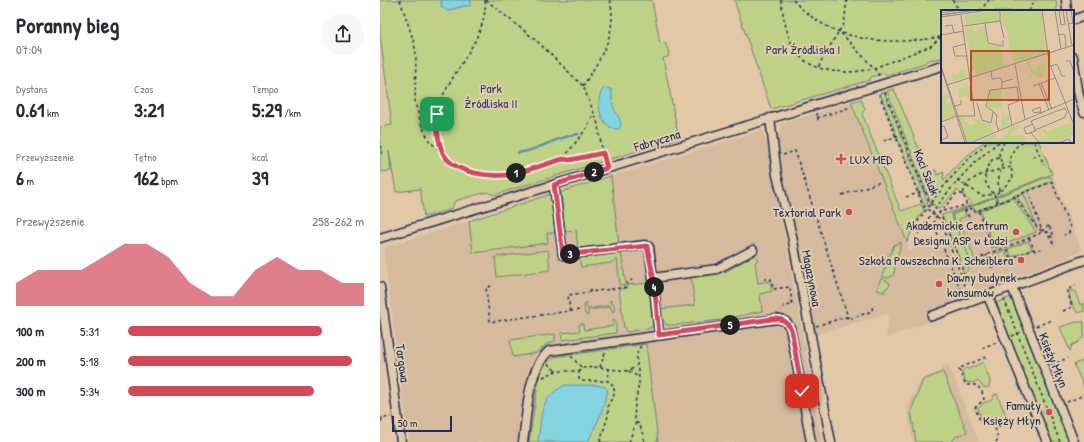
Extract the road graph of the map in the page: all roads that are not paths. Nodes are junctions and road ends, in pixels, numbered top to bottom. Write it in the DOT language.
graph roads {
  1 [pos="1066,0"];
  2 [pos="1068,10"];
  3 [pos="1084,16"];
  4 [pos="1074,20"];
  5 [pos="1074,63"];
  6 [pos="941,66"];
  7 [pos="1084,112"];
  8 [pos="770,118"];
  9 [pos="554,185"];
  10 [pos="380,238"];
  11 [pos="753,250"];
  12 [pos="1084,260"];
  13 [pos="653,278"];
  14 [pos="380,287"];
  15 [pos="1012,287"];
  16 [pos="988,296"];
  17 [pos="932,316"];
  18 [pos="659,335"];
  19 [pos="401,442"];
  20 [pos="523,442"];
  21 [pos="812,442"];
  22 [pos="831,442"];
  23 [pos="1047,442"];
  24 [pos="1074,442"];
  1 -- 2 [label="street"];
  3 -- 4 [label="street"];
  5 -- 7 [label="street"];
  6 -- 8 [label="street, Fabryczna"];
  8 -- 9 [label="street, Fabryczna"];
  8 -- 22 [label="street, Magazynowa"];
  9 -- 10 [label="street, Fabryczna"];
  9 -- 13 [label="street"];
  11 -- 13 [label="street"];
  12 -- 15 [label="street"];
  13 -- 18 [label="street"];
  14 -- 19 [label="street, Targowa"];
  15 -- 16 [label="street"];
  15 -- 24 [label="street, Księży Młyn"];
  16 -- 17 [label="street"];
  16 -- 23 [label="street"];
  18 -- 20 [label="street"];
  18 -- 21 [label="street"];
}
